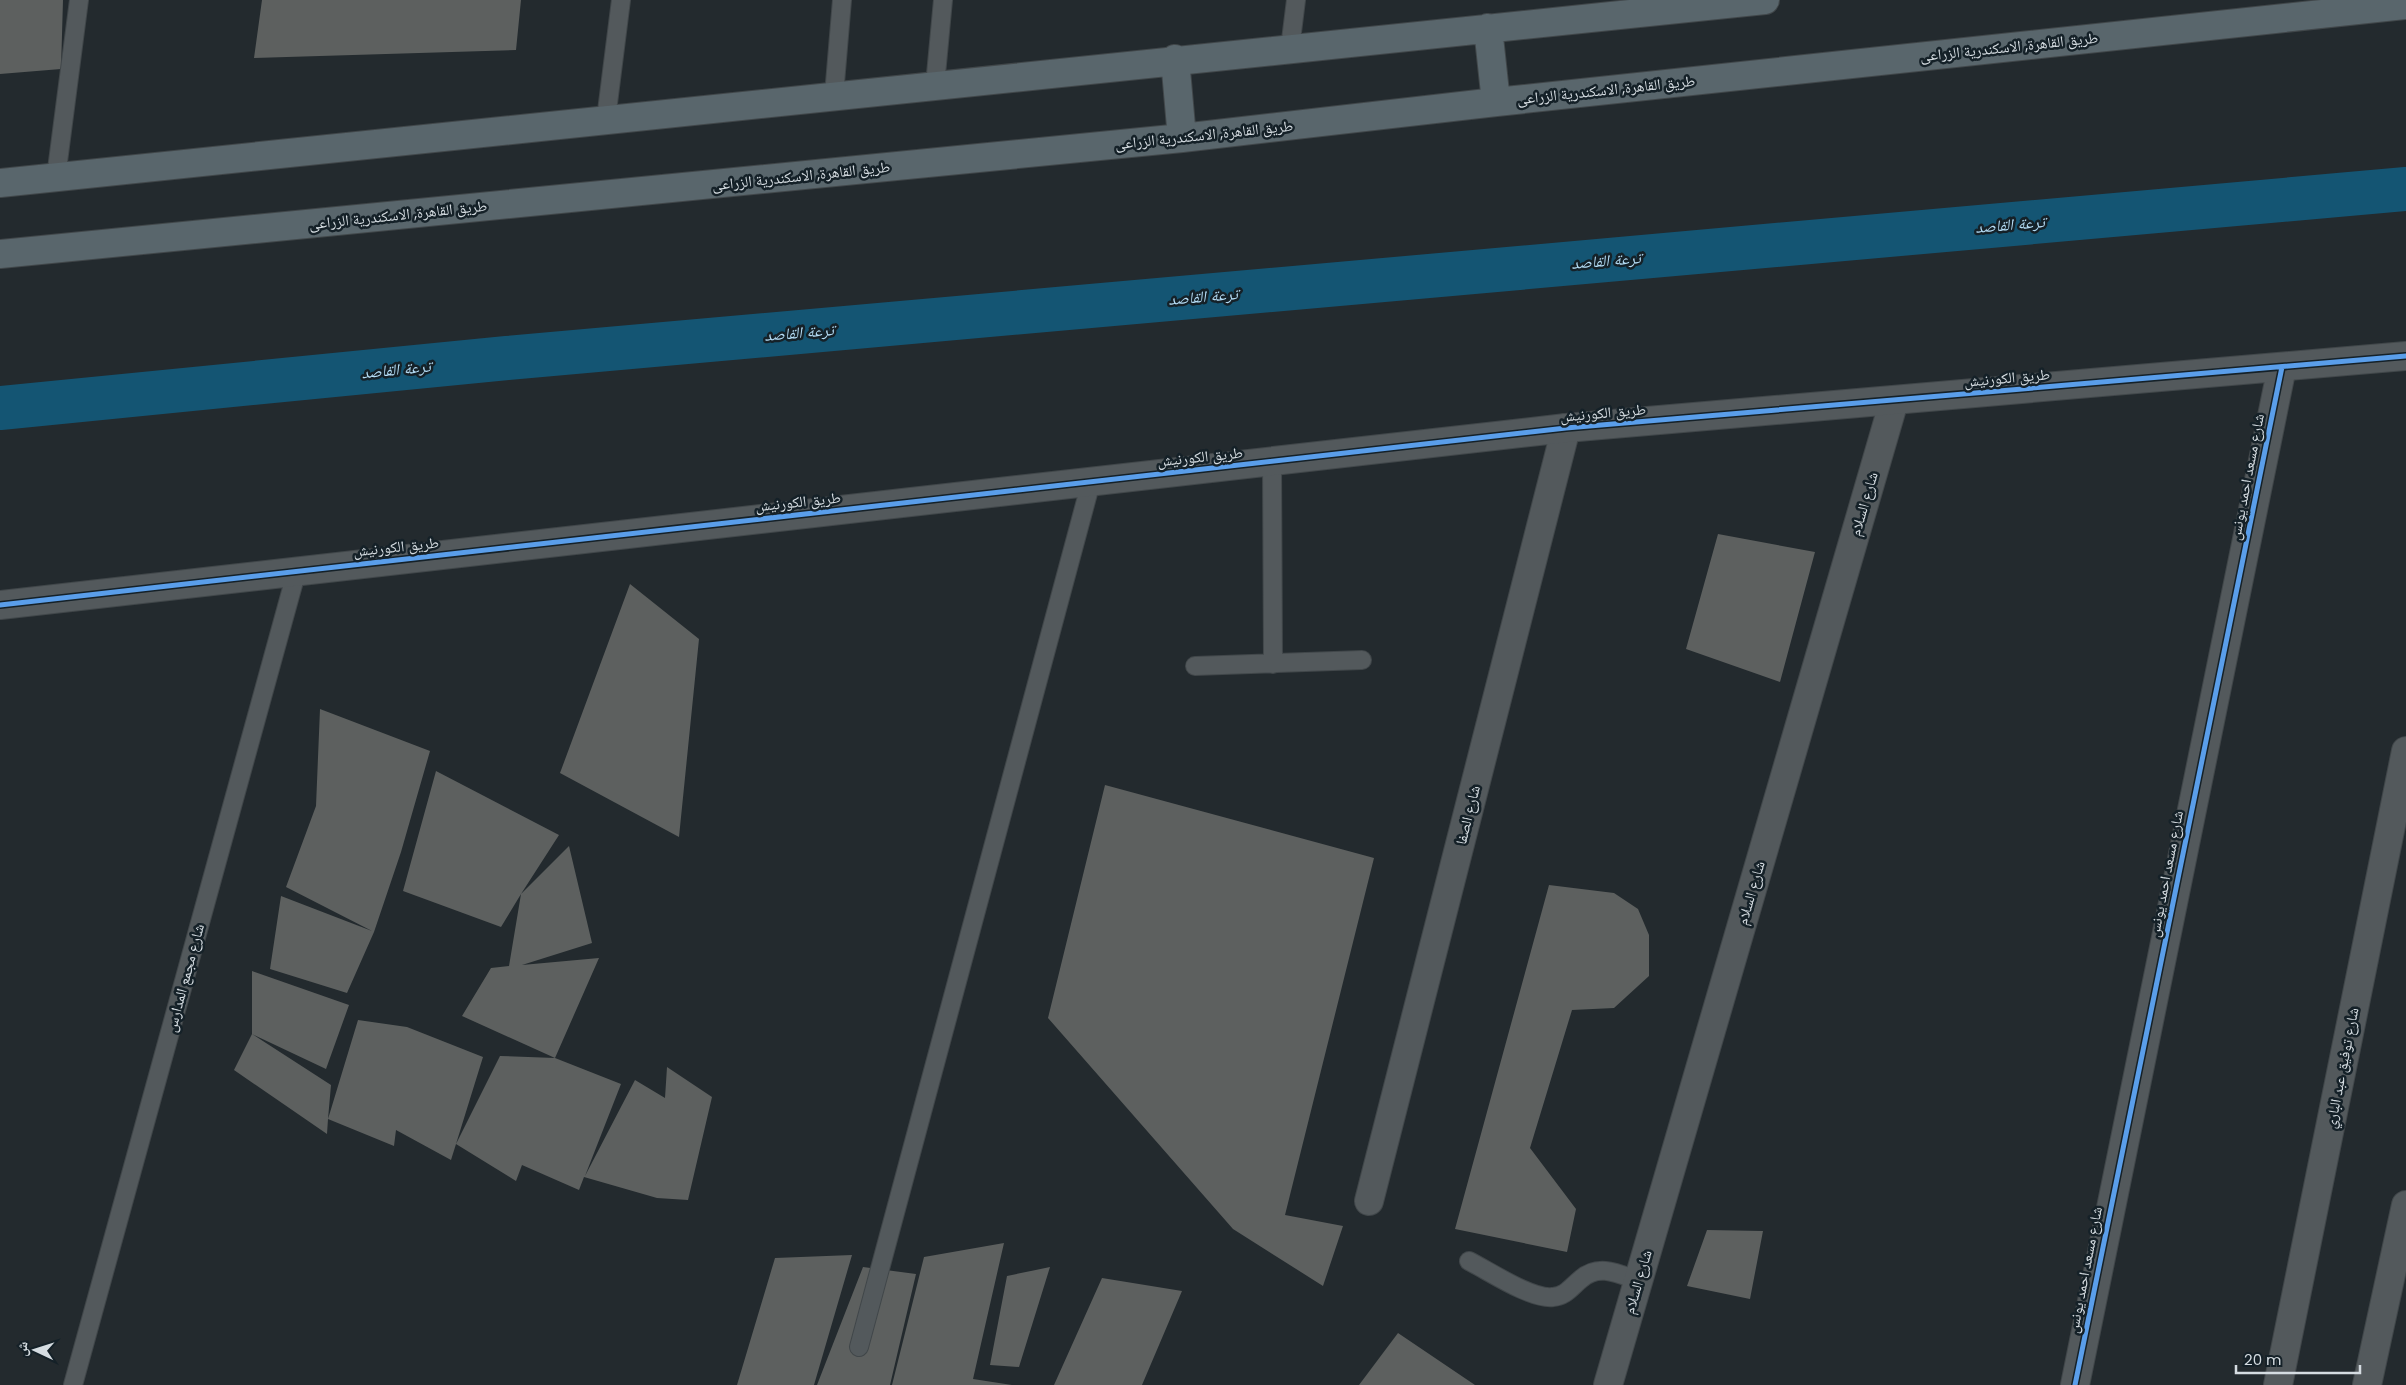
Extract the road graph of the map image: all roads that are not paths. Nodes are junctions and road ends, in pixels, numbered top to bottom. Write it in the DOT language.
graph roads {
  1 [pos="79,0"];
  2 [pos="620,0"];
  3 [pos="842,0"];
  4 [pos="943,0"];
  5 [pos="1296,0"];
  6 [pos="1765,0"];
  7 [pos="2406,5"];
  8 [pos="1617,8"];
  9 [pos="1488,28"];
  10 [pos="1290,48"];
  11 [pos="1175,59"];
  12 [pos="935,85"];
  13 [pos="834,95"];
  14 [pos="1496,102"];
  15 [pos="606,119"];
  16 [pos="1182,138"];
  17 [pos="56,177"];
  18 [pos="0,183"];
  19 [pos="0,254"];
  20 [pos="2406,356"];
  21 [pos="2282,367"];
  22 [pos="1894,401"];
  23 [pos="1566,428"];
  24 [pos="1272,461"];
  25 [pos="1092,482"];
  26 [pos="297,570"];
  27 [pos="0,605"];
  28 [pos="1362,660"];
  29 [pos="1273,664"];
  30 [pos="1196,666"];
  31 [pos="2406,751"];
  32 [pos="1369,1201"];
  33 [pos="2406,1205"];
  34 [pos="1469,1261"];
  35 [pos="1639,1281"];
  36 [pos="859,1347"];
  37 [pos="73,1385"];
  38 [pos="1608,1385"];
  39 [pos="2075,1385"];
  40 [pos="2278,1385"];
  41 [pos="2367,1385"];
  1 -- 17 [label="lane"];
  2 -- 15 [label="lane"];
  3 -- 13 [label="lane"];
  4 -- 12 [label="lane"];
  5 -- 10 [label="lane"];
  6 -- 8 [label="highway"];
  7 -- 14 [label="highway, طريق القاهرة, الاسكندرية الزراعى"];
  8 -- 9 [label="highway"];
  9 -- 10 [label="highway"];
  9 -- 14 [label="highway"];
  10 -- 11 [label="highway"];
  11 -- 12 [label="highway"];
  11 -- 16 [label="highway"];
  12 -- 13 [label="highway"];
  13 -- 15 [label="highway"];
  14 -- 16 [label="highway, طريق القاهرة, الاسكندرية الزراعى"];
  15 -- 17 [label="highway"];
  16 -- 19 [label="highway, طريق القاهرة, الاسكندرية الزراعى"];
  17 -- 18 [label="highway"];
  20 -- 21 [label="street, طريق الكورنيش"];
  21 -- 22 [label="street, طريق الكورنيش"];
  21 -- 39 [label="street, شارع مسعد احمد يونس"];
  22 -- 23 [label="street, طريق الكورنيش"];
  22 -- 35 [label="street, شارع السلام"];
  23 -- 24 [label="street, طريق الكورنيش"];
  23 -- 32 [label="street, شارع الصفا"];
  24 -- 25 [label="street, طريق الكورنيش"];
  24 -- 29 [label="lane"];
  25 -- 26 [label="street, طريق الكورنيش"];
  25 -- 36 [label="lane"];
  26 -- 27 [label="street, طريق الكورنيش"];
  26 -- 37 [label="lane, شارع مجمع المدارس"];
  28 -- 29 [label="lane"];
  29 -- 30 [label="lane"];
  31 -- 40 [label="street, شارع توفيق عبد الباري"];
  33 -- 41 [label="street"];
  34 -- 35 [label="lane"];
  35 -- 38 [label="street, شارع السلام"];
}
